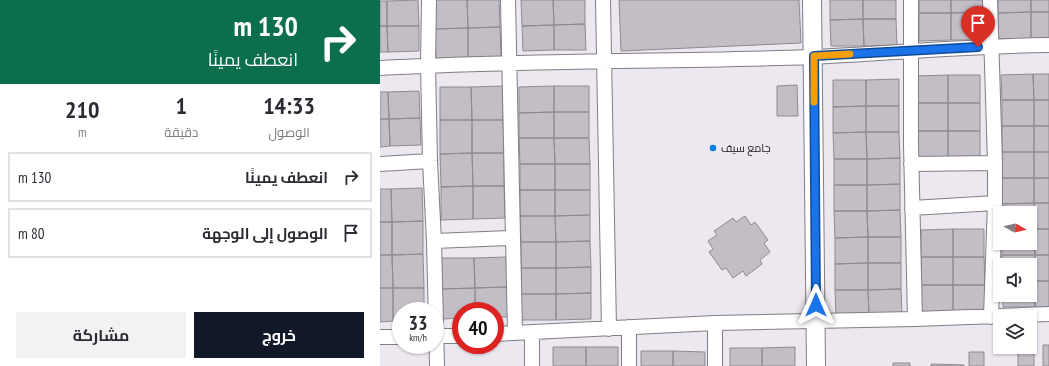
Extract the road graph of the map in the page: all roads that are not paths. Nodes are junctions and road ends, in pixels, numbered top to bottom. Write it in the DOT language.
graph roads {
  1 [pos="429,0"];
  2 [pos="508,0"];
  3 [pos="603,0"];
  4 [pos="812,0"];
  5 [pos="911,0"];
  6 [pos="990,0"];
  7 [pos="1049,45"];
  8 [pos="992,46"];
  9 [pos="911,50"];
  10 [pos="814,56"];
  11 [pos="604,61"];
  12 [pos="510,63"];
  13 [pos="428,65"];
  14 [pos="380,68"];
  15 [pos="430,161"];
  16 [pos="995,163"];
  17 [pos="380,164"];
  18 [pos="912,164"];
  19 [pos="995,203"];
  20 [pos="912,208"];
  21 [pos="513,238"];
  22 [pos="434,241"];
  23 [pos="435,302"];
  24 [pos="1049,314"];
  25 [pos="991,317"];
  26 [pos="915,319"];
  27 [pos="816,321"];
  28 [pos="715,323"];
  29 [pos="629,327"];
  30 [pos="609,329"];
  31 [pos="532,332"];
  32 [pos="515,333"];
  33 [pos="504,334"];
  34 [pos="392,337"];
  35 [pos="380,338"];
  36 [pos="437,354"];
  37 [pos="437,366"];
  38 [pos="532,366"];
  39 [pos="629,366"];
  40 [pos="715,366"];
  41 [pos="816,366"];
  1 -- 13 [label="street"];
  2 -- 12 [label="street"];
  3 -- 11 [label="street"];
  4 -- 10 [label="street"];
  5 -- 9 [label="street"];
  6 -- 8 [label="street"];
  7 -- 8 [label="street"];
  8 -- 9 [label="street"];
  8 -- 16 [label="street"];
  9 -- 10 [label="street"];
  9 -- 18 [label="street"];
  10 -- 11 [label="street"];
  10 -- 27 [label="street"];
  11 -- 12 [label="street"];
  11 -- 30 [label="street"];
  12 -- 13 [label="street"];
  12 -- 21 [label="street"];
  13 -- 14 [label="street"];
  13 -- 15 [label="street"];
  15 -- 17 [label="street"];
  15 -- 22 [label="street"];
  16 -- 18 [label="street"];
  16 -- 19 [label="street"];
  18 -- 20 [label="street"];
  19 -- 20 [label="street"];
  19 -- 25 [label="street"];
  20 -- 26 [label="street"];
  21 -- 22 [label="street"];
  21 -- 32 [label="street"];
  22 -- 23 [label="street"];
  24 -- 25 [label="street"];
  25 -- 26 [label="street"];
  26 -- 27 [label="street"];
  27 -- 28 [label="street"];
  27 -- 41 [label="street"];
  28 -- 29 [label="street"];
  28 -- 40 [label="street"];
  29 -- 30 [label="street"];
  29 -- 39 [label="street"];
  30 -- 31 [label="street"];
  31 -- 32 [label="street"];
  31 -- 38 [label="street"];
  32 -- 33 [label="street"];
  34 -- 35 [label="street"];
  36 -- 37 [label="street"];
}
